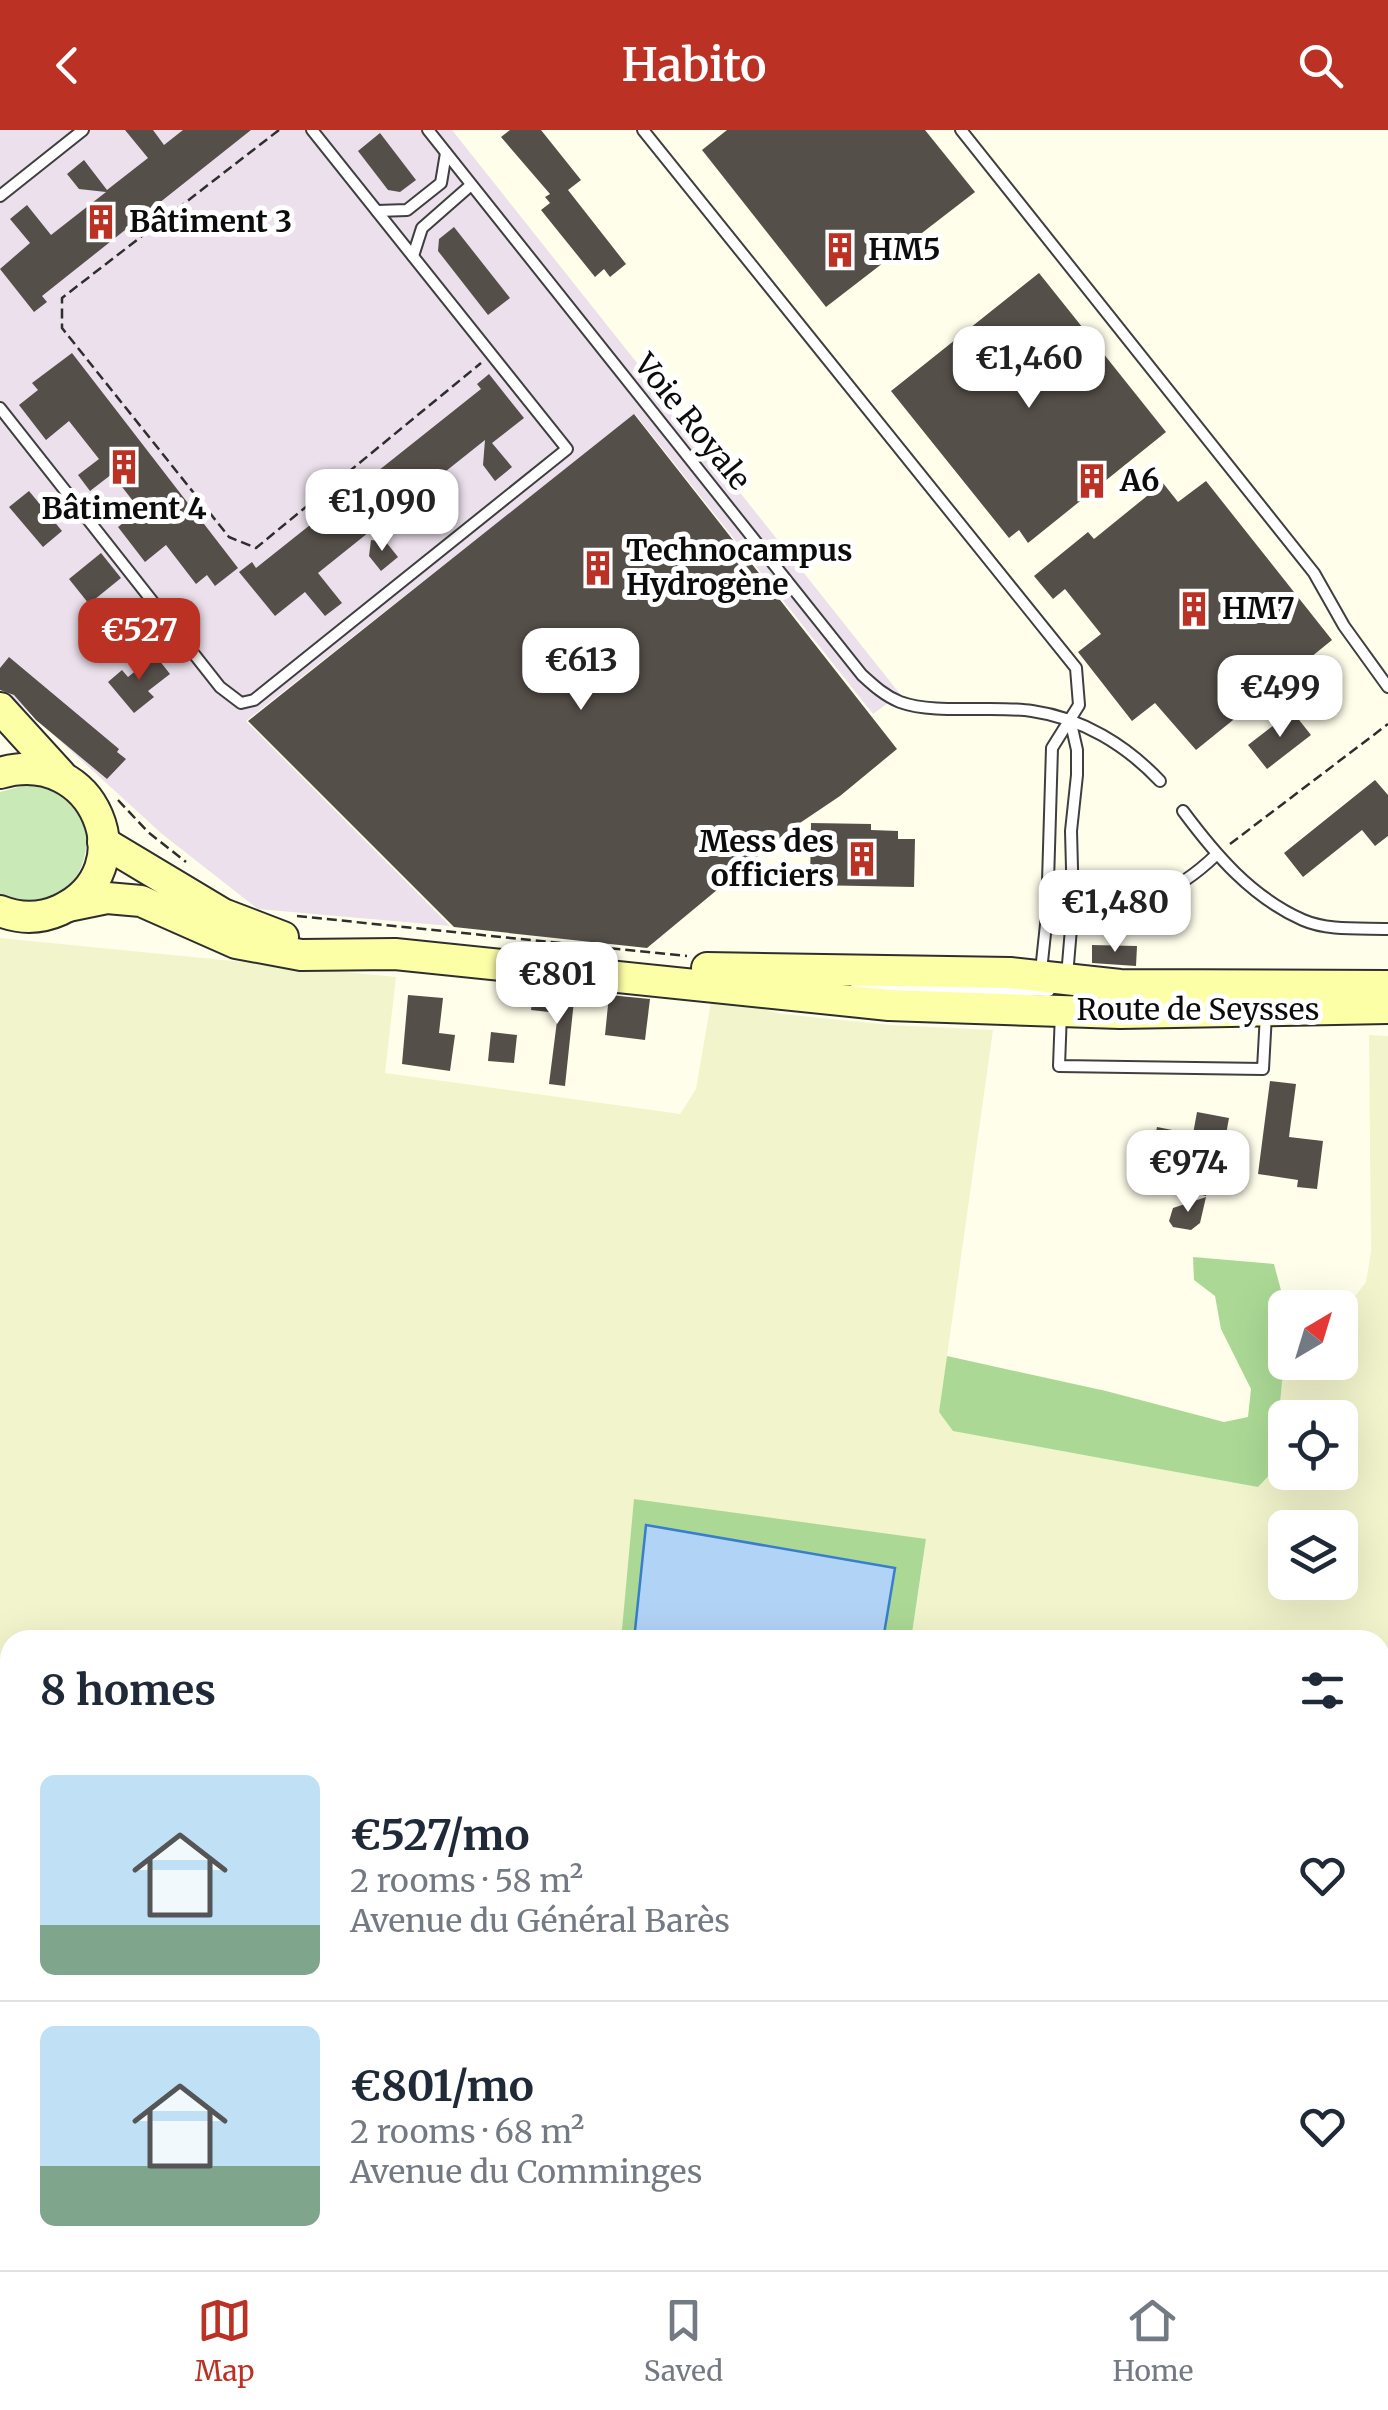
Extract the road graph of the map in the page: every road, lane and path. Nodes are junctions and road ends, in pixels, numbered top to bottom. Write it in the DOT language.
graph roads {
  1 [pos="82,130"];
  2 [pos="279,130"];
  3 [pos="312,130"];
  4 [pos="428,130"];
  5 [pos="643,130"];
  6 [pos="961,130"];
  7 [pos="446,154"];
  8 [pos="471,185"];
  9 [pos="0,196"];
  10 [pos="377,211"];
  11 [pos="413,256"];
  12 [pos="492,354"];
  13 [pos="0,408"];
  14 [pos="1388,687"];
  15 [pos="0,708"];
  16 [pos="1070,718"];
  17 [pos="1388,724"];
  18 [pos="0,773"];
  19 [pos="61,775"];
  20 [pos="1160,782"];
  21 [pos="110,791"];
  22 [pos="1182,811"];
  23 [pos="104,842"];
  24 [pos="1216,855"];
  25 [pos="192,867"];
  26 [pos="1073,893"];
  27 [pos="68,906"];
  28 [pos="0,911"];
  29 [pos="1047,914"];
  30 [pos="295,916"];
  31 [pos="1071,916"];
  32 [pos="1388,929"];
  33 [pos="685,956"];
  34 [pos="695,972"];
  35 [pos="1388,986"];
  36 [pos="1039,990"];
  37 [pos="1388,1008"];
  38 [pos="1266,1010"];
  1 -- 9 [label="lane"];
  2 -- 12 [label="path"];
  3 -- 10 [label="lane"];
  4 -- 7 [label="lane, Voie Royale"];
  5 -- 16 [label="lane"];
  6 -- 14 [label="lane"];
  7 -- 8 [label="lane, Voie Royale"];
  7 -- 10 [label="lane"];
  8 -- 11 [label="lane"];
  8 -- 16 [label="lane, Voie Royale"];
  10 -- 11 [label="lane"];
  11 -- 12 [label="lane"];
  12 -- 13 [label="lane"];
  15 -- 19 [label="main road"];
  16 -- 20 [label="lane, Voie Royale"];
  16 -- 26 [label="lane"];
  16 -- 29 [label="lane"];
  17 -- 24 [label="path"];
  18 -- 19 [label="main road"];
  19 -- 23 [label="main road"];
  21 -- 25 [label="path"];
  22 -- 24 [label="lane"];
  23 -- 27 [label="main road"];
  23 -- 36 [label="main road"];
  24 -- 26 [label="lane"];
  24 -- 32 [label="lane"];
  26 -- 31 [label="lane"];
  27 -- 28 [label="main road"];
  27 -- 36 [label="main road"];
  29 -- 31 [label="lane"];
  29 -- 36 [label="lane"];
  30 -- 33 [label="path"];
  31 -- 36 [label="lane"];
  34 -- 36 [label="lane"];
  35 -- 36 [label="main road, Route de Seysses"];
  36 -- 38 [label="main road, Route de Seysses"];
  36 -- 38 [label="lane"];
  37 -- 38 [label="main road, Route de Seysses"];
}
